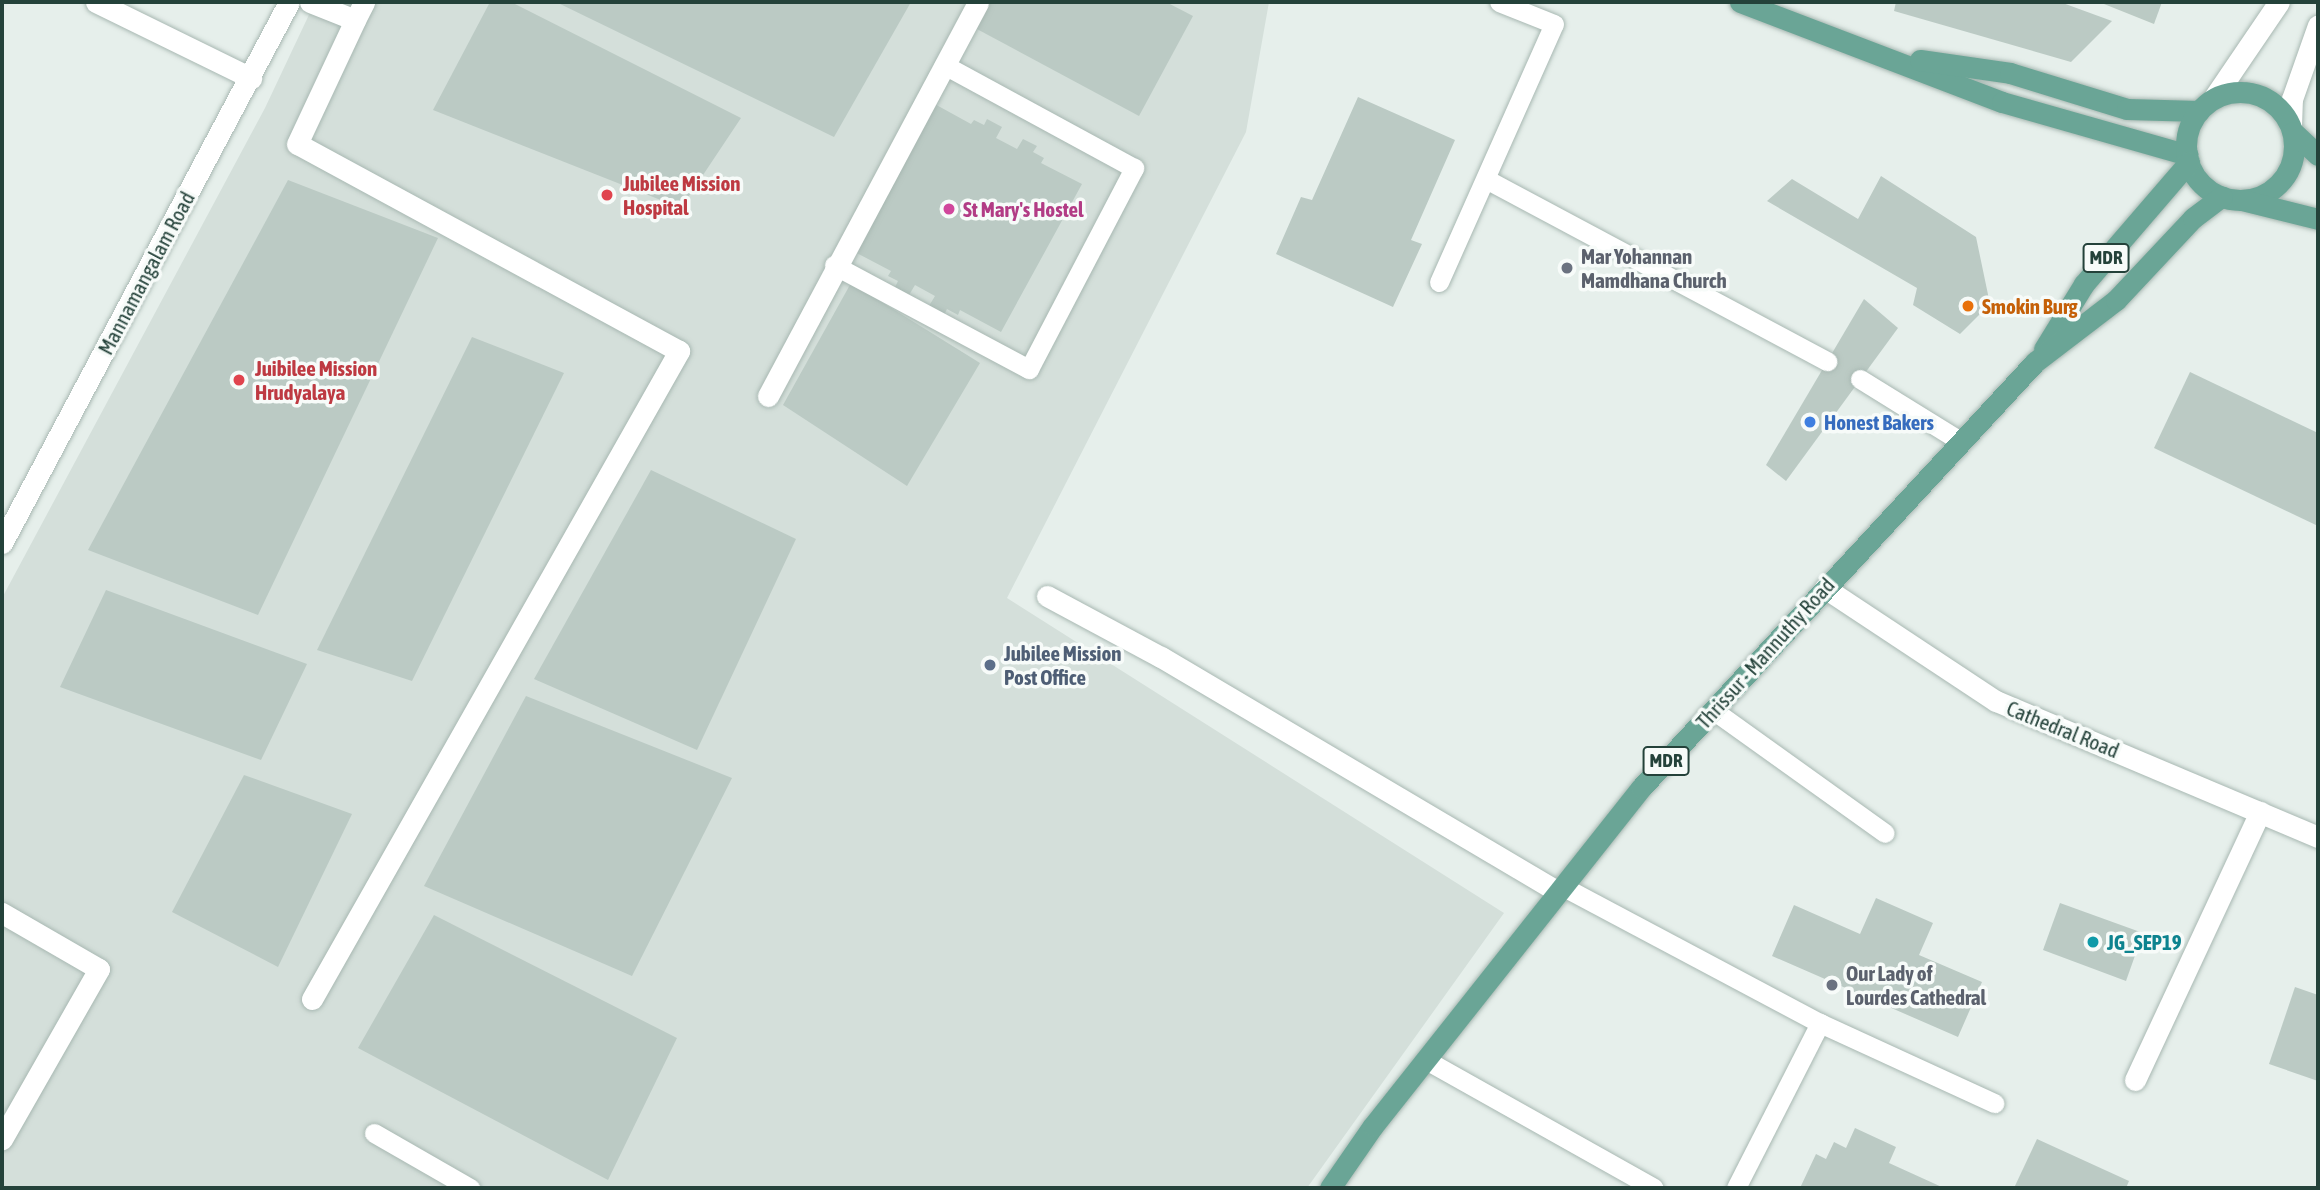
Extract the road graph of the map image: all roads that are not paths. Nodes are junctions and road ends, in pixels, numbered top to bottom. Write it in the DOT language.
graph roads {
  1 [pos="96,2"];
  2 [pos="289,2"];
  3 [pos="310,2"];
  4 [pos="978,2"];
  5 [pos="1499,2"];
  6 [pos="1740,2"];
  7 [pos="2278,2"];
  8 [pos="360,11"];
  9 [pos="2318,25"];
  10 [pos="1887,55"];
  11 [pos="944,65"];
  12 [pos="251,78"];
  13 [pos="2206,105"];
  14 [pos="2292,129"];
  15 [pos="2318,155"];
  16 [pos="2188,158"];
  17 [pos="1486,179"];
  18 [pos="2231,198"];
  19 [pos="2318,219"];
  20 [pos="834,265"];
  21 [pos="1439,282"];
  22 [pos="1827,361"];
  23 [pos="2035,362"];
  24 [pos="1860,379"];
  25 [pos="768,396"];
  26 [pos="1960,440"];
  27 [pos="2,543"];
  28 [pos="1825,588"];
  29 [pos="1047,596"];
  30 [pos="1713,710"];
  31 [pos="2260,812"];
  32 [pos="1885,832"];
  33 [pos="2318,837"];
  34 [pos="1560,889"];
  35 [pos="2,913"];
  36 [pos="312,999"];
  37 [pos="1820,1023"];
  38 [pos="1426,1060"];
  39 [pos="2135,1080"];
  40 [pos="1994,1103"];
  41 [pos="374,1133"];
  42 [pos="2,1139"];
  43 [pos="470,1188"];
  44 [pos="1330,1188"];
  45 [pos="1654,1188"];
  46 [pos="1736,1188"];
  1 -- 12 [label="street"];
  2 -- 12 [label="street, Mannamangalam Road"];
  3 -- 8 [label="street"];
  4 -- 11 [label="street"];
  5 -- 17 [label="lane"];
  6 -- 10 [label="main road"];
  7 -- 13 [label="street"];
  8 -- 36 [label="street"];
  9 -- 14 [label="street"];
  10 -- 13 [label="main road"];
  10 -- 16 [label="main road"];
  11 -- 20 [label="street"];
  11 -- 20 [label="lane"];
  12 -- 27 [label="street, Mannamangalam Road"];
  13 -- 14 [label="main road"];
  13 -- 16 [label="main road"];
  14 -- 15 [label="main road"];
  14 -- 18 [label="main road"];
  16 -- 18 [label="main road"];
  16 -- 23 [label="main road, MDR"];
  17 -- 21 [label="lane"];
  17 -- 22 [label="lane"];
  18 -- 19 [label="main road"];
  18 -- 23 [label="main road, MDR"];
  20 -- 25 [label="street"];
  23 -- 26 [label="main road, Thrissur - Mannuthy Road / MDR"];
  24 -- 26 [label="lane"];
  26 -- 28 [label="main road, Thrissur - Mannuthy Road / MDR"];
  28 -- 30 [label="main road, Thrissur - Mannuthy Road / MDR"];
  28 -- 31 [label="street, Cathedral Road"];
  29 -- 34 [label="street"];
  30 -- 32 [label="lane"];
  30 -- 34 [label="main road, Thrissur - Mannuthy Road / MDR"];
  31 -- 33 [label="street, Cathedral Road"];
  31 -- 39 [label="street"];
  34 -- 37 [label="lane"];
  34 -- 38 [label="main road, Thrissur - Mannuthy Road / MDR"];
  35 -- 42 [label="street"];
  37 -- 40 [label="lane"];
  37 -- 46 [label="lane"];
  38 -- 44 [label="main road, Thrissur - Mannuthy Road / MDR"];
  38 -- 45 [label="lane"];
  41 -- 43 [label="lane"];
}
